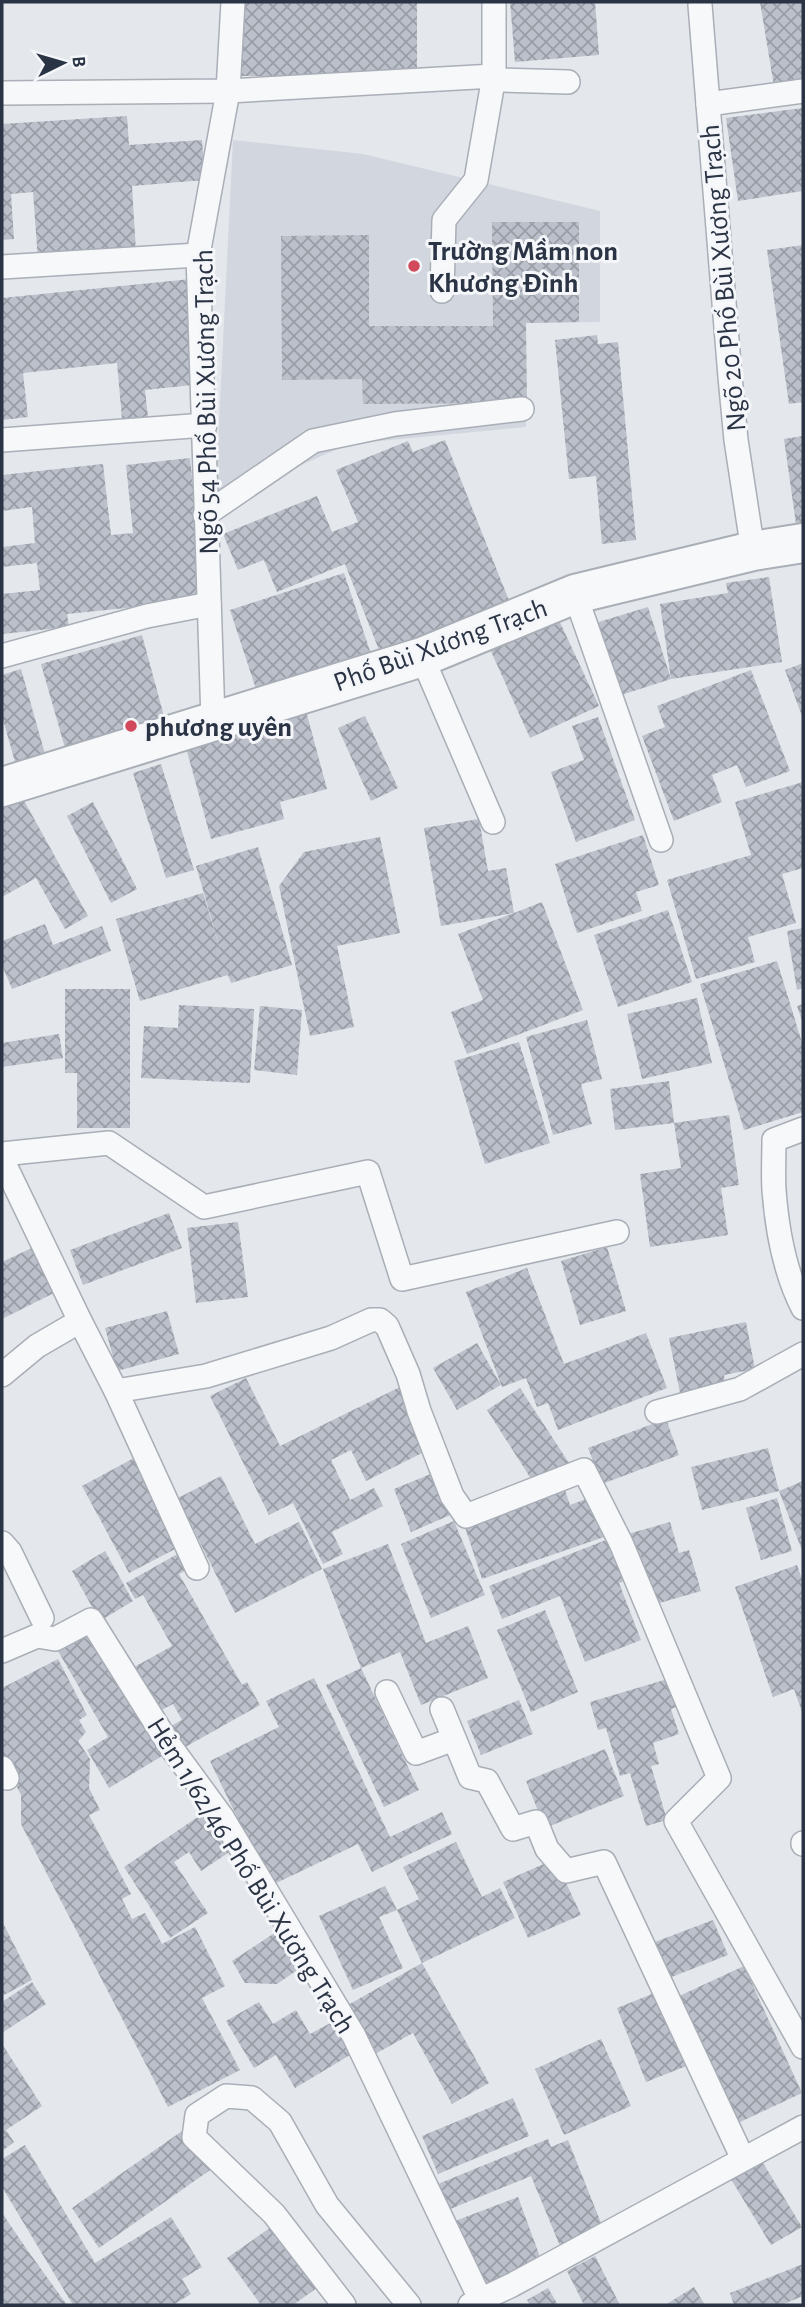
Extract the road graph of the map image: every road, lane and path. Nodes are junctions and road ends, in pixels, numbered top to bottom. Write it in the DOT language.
graph roads {
  1 [pos="233,2"];
  2 [pos="494,2"];
  3 [pos="700,5"];
  4 [pos="494,76"];
  5 [pos="568,82"];
  6 [pos="228,91"];
  7 [pos="803,91"];
  8 [pos="2,93"];
  9 [pos="708,104"];
  10 [pos="198,255"];
  11 [pos="2,267"];
  12 [pos="442,291"];
  13 [pos="522,409"];
  14 [pos="205,425"];
  15 [pos="2,440"];
  16 [pos="205,515"];
  17 [pos="803,543"];
  18 [pos="753,551"];
  19 [pos="575,594"];
  20 [pos="209,604"];
  21 [pos="2,656"];
  22 [pos="422,657"];
  23 [pos="213,720"];
  24 [pos="2,787"];
  25 [pos="493,822"];
  26 [pos="661,840"];
  27 [pos="803,1129"];
  28 [pos="2,1154"];
  29 [pos="2,1159"];
  30 [pos="617,1232"];
  31 [pos="803,1308"];
  32 [pos="80,1321"];
  33 [pos="803,1354"];
  34 [pos="2,1375"];
  35 [pos="116,1391"];
  36 [pos="657,1412"];
  37 [pos="2,1542"];
  38 [pos="197,1568"];
  39 [pos="42,1618"];
  40 [pos="2,1651"];
  41 [pos="387,1692"];
  42 [pos="442,1709"];
  43 [pos="454,1739"];
  44 [pos="803,2047"];
  45 [pos="803,2127"];
  46 [pos="743,2159"];
  47 [pos="478,2304"];
  48 [pos="344,2305"];
  49 [pos="409,2305"];
  1 -- 6 [label="lane, Ngõ 54 Phố Bùi Xương Trạch"];
  2 -- 4 [label="lane"];
  3 -- 9 [label="lane, Ngõ 20 Phố Bùi Xương Trạch"];
  4 -- 5 [label="lane"];
  4 -- 6 [label="lane"];
  4 -- 12 [label="lane"];
  6 -- 8 [label="lane"];
  6 -- 10 [label="lane, Ngõ 54 Phố Bùi Xương Trạch"];
  7 -- 9 [label="lane"];
  9 -- 18 [label="lane, Ngõ 20 Phố Bùi Xương Trạch"];
  10 -- 11 [label="lane"];
  10 -- 14 [label="lane, Ngõ 54 Phố Bùi Xương Trạch"];
  13 -- 16 [label="lane"];
  14 -- 15 [label="lane"];
  14 -- 16 [label="lane, Ngõ 54 Phố Bùi Xương Trạch"];
  16 -- 20 [label="lane, Ngõ 54 Phố Bùi Xương Trạch"];
  17 -- 18 [label="street, Phố Bùi Xương Trạch"];
  18 -- 19 [label="street, Phố Bùi Xương Trạch"];
  19 -- 22 [label="street, Phố Bùi Xương Trạch"];
  19 -- 26 [label="lane"];
  20 -- 21 [label="lane"];
  20 -- 23 [label="lane, Ngõ 54 Phố Bùi Xương Trạch"];
  22 -- 23 [label="street, Phố Bùi Xương Trạch"];
  22 -- 25 [label="lane"];
  23 -- 24 [label="street, Phố Bùi Xương Trạch"];
  27 -- 31 [label="lane"];
  28 -- 30 [label="lane"];
  29 -- 32 [label="lane"];
  32 -- 34 [label="lane"];
  32 -- 35 [label="lane"];
  33 -- 36 [label="lane"];
  35 -- 38 [label="lane"];
  35 -- 44 [label="lane"];
  37 -- 39 [label="lane"];
  40 -- 47 [label="lane, Hẻm 1/62/46 Phố Bùi Xương Trạch"];
  41 -- 43 [label="lane"];
  42 -- 43 [label="lane"];
  43 -- 46 [label="lane"];
  45 -- 46 [label="lane"];
  46 -- 47 [label="lane"];
  48 -- 49 [label="lane"];
}
